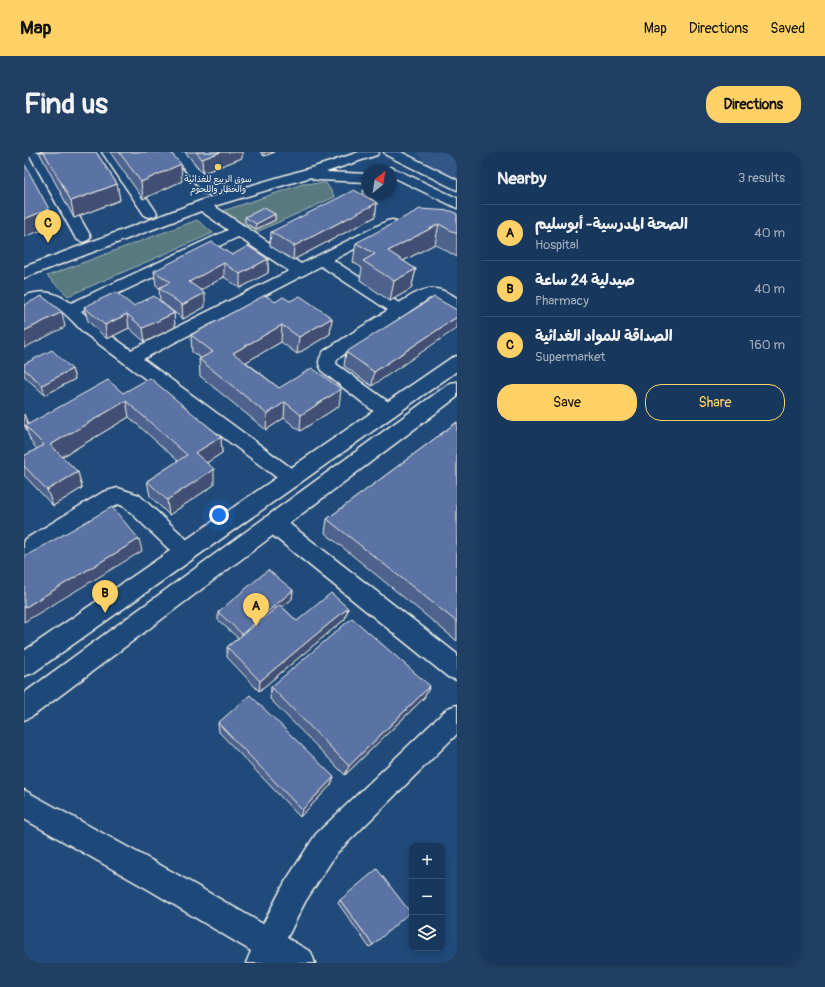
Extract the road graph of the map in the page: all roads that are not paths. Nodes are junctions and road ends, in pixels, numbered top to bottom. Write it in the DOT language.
graph roads {
  1 [pos="35,152"];
  2 [pos="109,152"];
  3 [pos="178,152"];
  4 [pos="337,152"];
  5 [pos="391,152"];
  6 [pos="418,152"];
  7 [pos="375,161"];
  8 [pos="422,168"];
  9 [pos="295,177"];
  10 [pos="361,178"];
  11 [pos="397,181"];
  12 [pos="421,186"];
  13 [pos="457,186"];
  14 [pos="208,190"];
  15 [pos="457,204"];
  16 [pos="203,205"];
  17 [pos="150,213"];
  18 [pos="392,224"];
  19 [pos="239,231"];
  20 [pos="83,237"];
  21 [pos="31,255"];
  22 [pos="322,260"];
  23 [pos="300,270"];
  24 [pos="24,274"];
  25 [pos="24,302"];
  26 [pos="457,305"];
  27 [pos="70,310"];
  28 [pos="400,311"];
  29 [pos="130,358"];
  30 [pos="457,362"];
  31 [pos="457,388"];
  32 [pos="387,411"];
  33 [pos="317,460"];
  34 [pos="292,478"];
  35 [pos="337,478"];
  36 [pos="274,524"];
  37 [pos="24,552"];
  38 [pos="186,552"];
  39 [pos="24,665"];
  40 [pos="457,669"];
  41 [pos="24,708"];
  42 [pos="457,717"];
  43 [pos="24,804"];
  44 [pos="265,954"];
  45 [pos="300,963"];
  1 -- 20 [label="street"];
  2 -- 17 [label="street"];
  3 -- 14 [label="street"];
  4 -- 14 [label="street"];
  5 -- 8 [label="street"];
  6 -- 8 [label="street"];
  7 -- 9 [label="street"];
  7 -- 12 [label="street"];
  8 -- 13 [label="street"];
  9 -- 10 [label="street"];
  9 -- 16 [label="street"];
  11 -- 12 [label="street"];
  12 -- 15 [label="street"];
  14 -- 17 [label="street"];
  16 -- 19 [label="street"];
  16 -- 24 [label="street"];
  17 -- 20 [label="street"];
  18 -- 22 [label="street"];
  19 -- 23 [label="street"];
  19 -- 27 [label="street"];
  20 -- 21 [label="street"];
  22 -- 23 [label="street"];
  22 -- 28 [label="street"];
  23 -- 29 [label="street"];
  25 -- 27 [label="street"];
  26 -- 28 [label="street"];
  27 -- 29 [label="street"];
  28 -- 32 [label="street"];
  29 -- 34 [label="street"];
  30 -- 32 [label="street"];
  31 -- 35 [label="street"];
  32 -- 33 [label="street"];
  33 -- 34 [label="street"];
  33 -- 35 [label="street"];
  34 -- 38 [label="street"];
  35 -- 36 [label="street"];
  36 -- 40 [label="street"];
  36 -- 41 [label="street"];
  37 -- 38 [label="street"];
  38 -- 39 [label="street"];
  42 -- 44 [label="street"];
  43 -- 44 [label="street"];
  44 -- 45 [label="street"];
}
